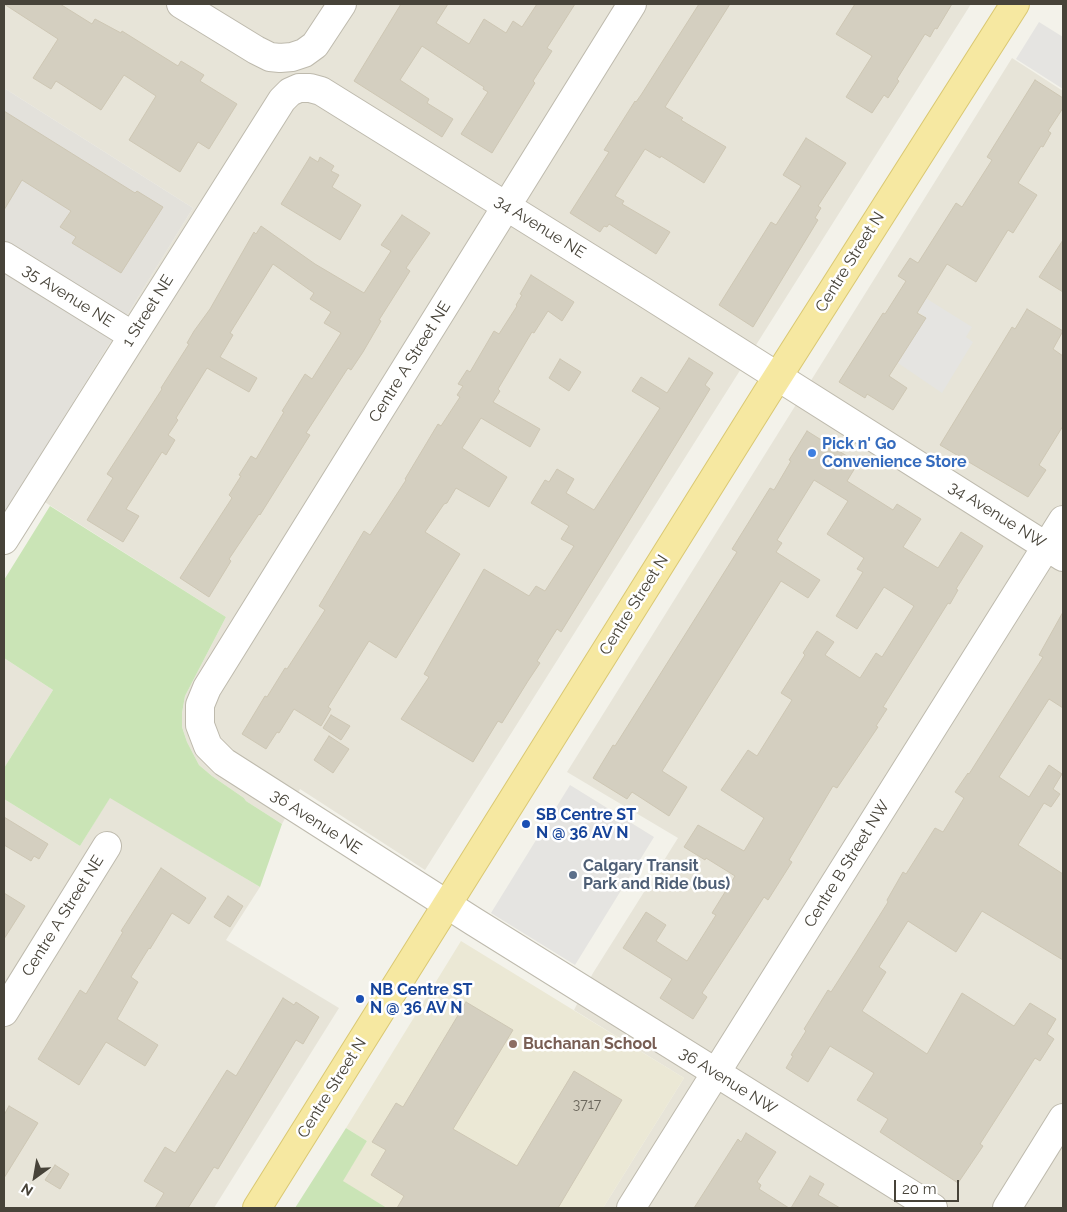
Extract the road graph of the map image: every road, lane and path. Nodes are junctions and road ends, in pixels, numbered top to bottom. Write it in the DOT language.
graph roads {
  1 [pos="181,4"];
  2 [pos="342,4"];
  3 [pos="632,4"];
  4 [pos="1015,4"];
  5 [pos="299,88"];
  6 [pos="507,207"];
  7 [pos="4,256"];
  8 [pos="133,336"];
  9 [pos="778,377"];
  10 [pos="1063,520"];
  11 [pos="4,540"];
  12 [pos="1055,552"];
  13 [pos="200,724"];
  14 [pos="107,846"];
  15 [pos="448,905"];
  16 [pos="4,1012"];
  17 [pos="715,1074"];
  18 [pos="1063,1118"];
  19 [pos="257,1208"];
  20 [pos="631,1208"];
  21 [pos="932,1208"];
  22 [pos="1007,1208"];
  1 -- 2 [label="street"];
  3 -- 6 [label="street, Centre A Street NE"];
  4 -- 9 [label="main road, Centre Street N"];
  5 -- 6 [label="street, 34 Avenue NE"];
  5 -- 8 [label="street, 1 Street NE"];
  6 -- 9 [label="street, 34 Avenue NE"];
  6 -- 13 [label="street, Centre A Street NE"];
  7 -- 8 [label="street, 35 Avenue NE"];
  8 -- 11 [label="street, 1 Street NE"];
  9 -- 12 [label="street, 34 Avenue NW"];
  9 -- 15 [label="main road, Centre Street N"];
  10 -- 12 [label="street, Centre B Street NW"];
  12 -- 17 [label="street, Centre B Street NW"];
  13 -- 15 [label="street, 36 Avenue NE"];
  14 -- 16 [label="street, Centre A Street NE"];
  15 -- 17 [label="street, 36 Avenue NW"];
  15 -- 19 [label="main road, Centre Street N"];
  17 -- 20 [label="street, Centre B Street NW"];
  17 -- 21 [label="street, 36 Avenue NW"];
  18 -- 22 [label="street"];
}
